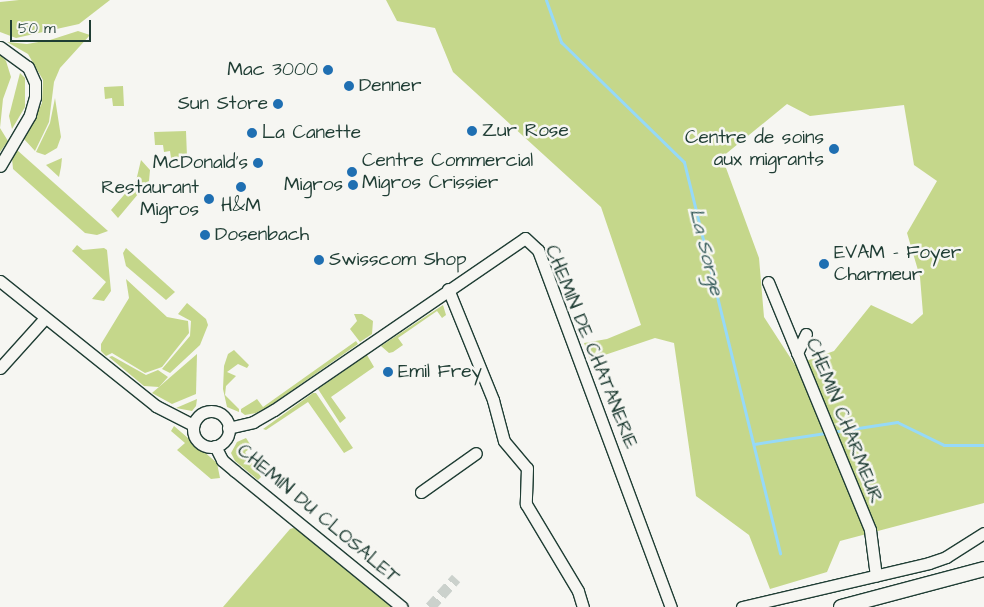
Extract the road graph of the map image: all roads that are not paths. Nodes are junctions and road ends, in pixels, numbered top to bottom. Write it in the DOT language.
graph roads {
  1 [pos="0,47"];
  2 [pos="0,166"];
  3 [pos="0,281"];
  4 [pos="768,282"];
  5 [pos="448,289"];
  6 [pos="45,318"];
  7 [pos="806,334"];
  8 [pos="797,353"];
  9 [pos="0,368"];
  10 [pos="193,425"];
  11 [pos="228,428"];
  12 [pos="215,446"];
  13 [pos="476,453"];
  14 [pos="421,492"];
  15 [pos="984,532"];
  16 [pos="984,570"];
  17 [pos="876,576"];
  18 [pos="402,607"];
  19 [pos="583,607"];
  20 [pos="671,607"];
  21 [pos="742,607"];
  22 [pos="841,607"];
  1 -- 2 [label="street"];
  3 -- 6 [label="street"];
  4 -- 8 [label="street, CHEMIN CHARMEUR"];
  5 -- 11 [label="street, CHEMIN DE CHATANERIE"];
  5 -- 19 [label="street"];
  5 -- 20 [label="street, CHEMIN DE CHATANERIE"];
  6 -- 9 [label="street"];
  6 -- 10 [label="street"];
  7 -- 8 [label="street"];
  8 -- 17 [label="street, CHEMIN CHARMEUR"];
  10 -- 11 [label="street"];
  10 -- 12 [label="street"];
  11 -- 12 [label="street"];
  12 -- 18 [label="street, CHEMIN DU CLOSALET"];
  13 -- 14 [label="street"];
  15 -- 17 [label="street"];
  16 -- 22 [label="main road"];
  17 -- 21 [label="street"];
}
